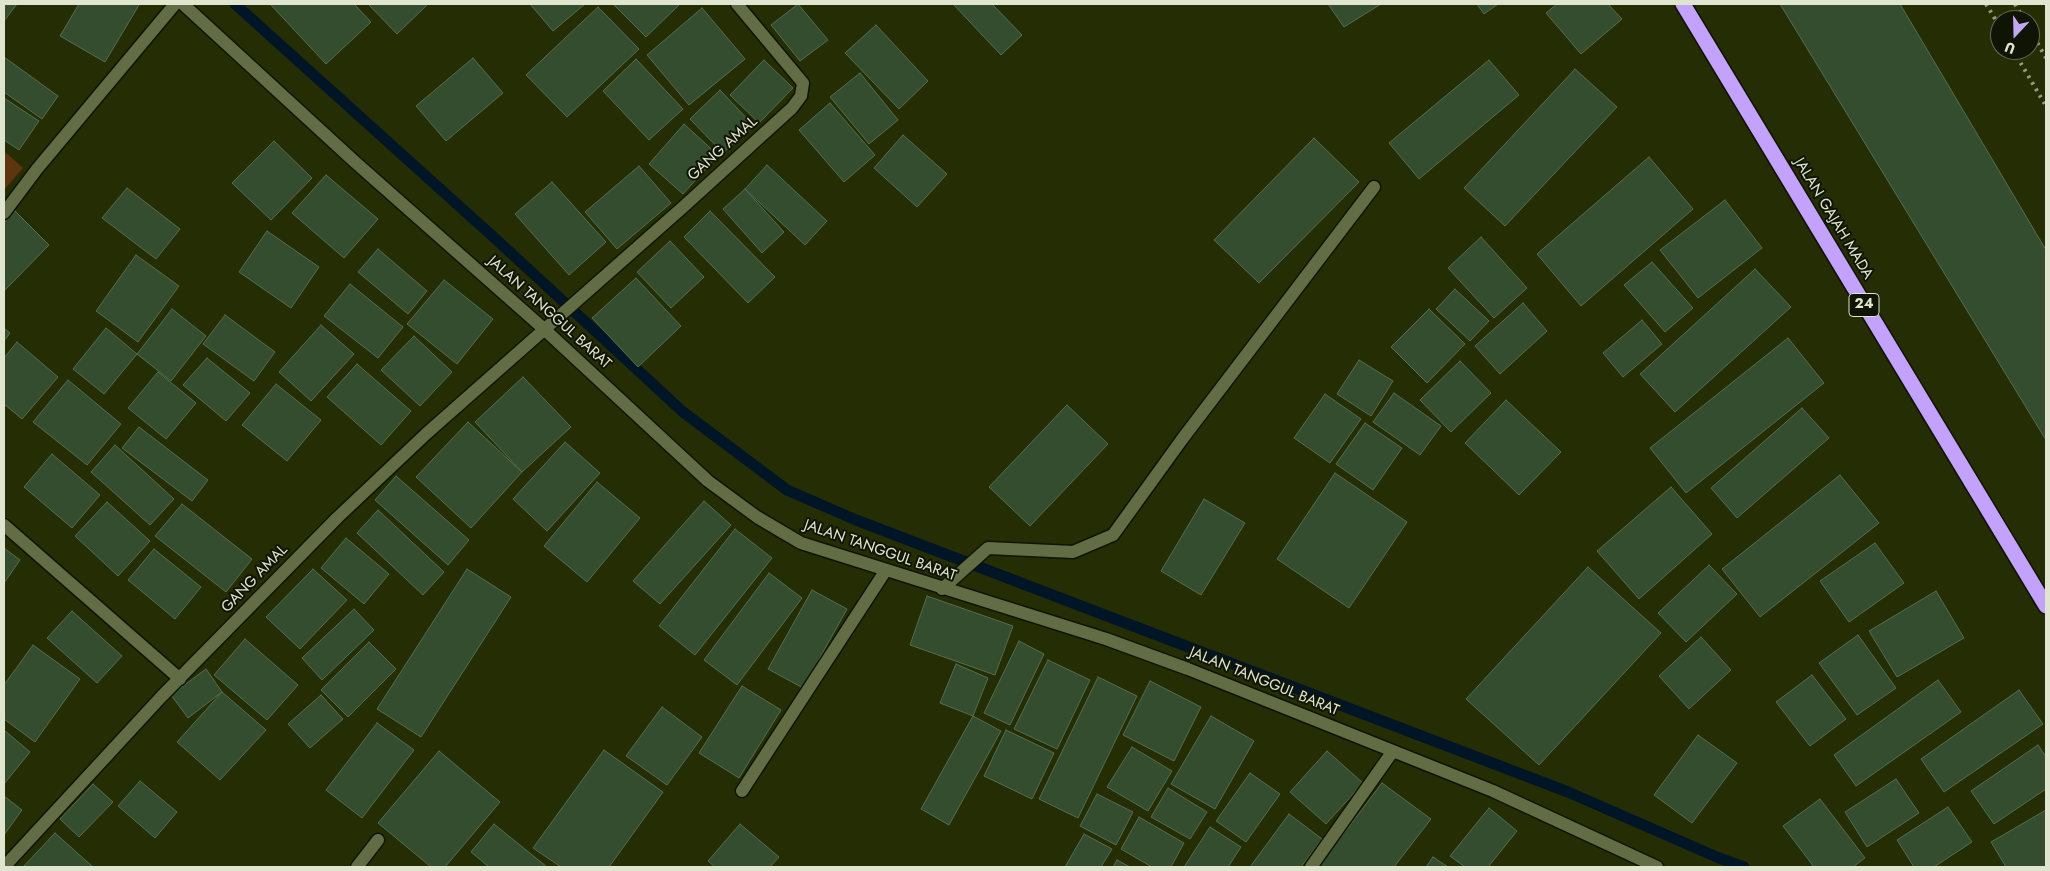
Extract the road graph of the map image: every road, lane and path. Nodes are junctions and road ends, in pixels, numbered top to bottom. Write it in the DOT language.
graph roads {
  1 [pos="175,4"];
  2 [pos="183,4"];
  3 [pos="737,4"];
  4 [pos="1682,4"];
  5 [pos="1374,187"];
  6 [pos="4,212"];
  7 [pos="548,326"];
  8 [pos="4,526"];
  9 [pos="886,570"];
  10 [pos="942,589"];
  11 [pos="2046,606"];
  12 [pos="180,679"];
  13 [pos="1393,751"];
  14 [pos="742,792"];
  15 [pos="378,840"];
  16 [pos="4,867"];
  17 [pos="357,867"];
  18 [pos="1311,867"];
  19 [pos="1657,867"];
  1 -- 6 [label="street"];
  2 -- 7 [label="street, JALAN TANGGUL BARAT"];
  3 -- 7 [label="street, GANG AMAL"];
  4 -- 11 [label="highway, JALAN GAJAH MADA / 24"];
  5 -- 10 [label="street"];
  7 -- 9 [label="street, JALAN TANGGUL BARAT"];
  7 -- 12 [label="street, GANG AMAL"];
  8 -- 12 [label="street"];
  9 -- 10 [label="street, JALAN TANGGUL BARAT"];
  9 -- 14 [label="street"];
  10 -- 13 [label="street, JALAN TANGGUL BARAT"];
  12 -- 16 [label="street, GANG AMAL"];
  13 -- 18 [label="street"];
  13 -- 19 [label="street, JALAN TANGGUL BARAT"];
  15 -- 17 [label="street"];
}
